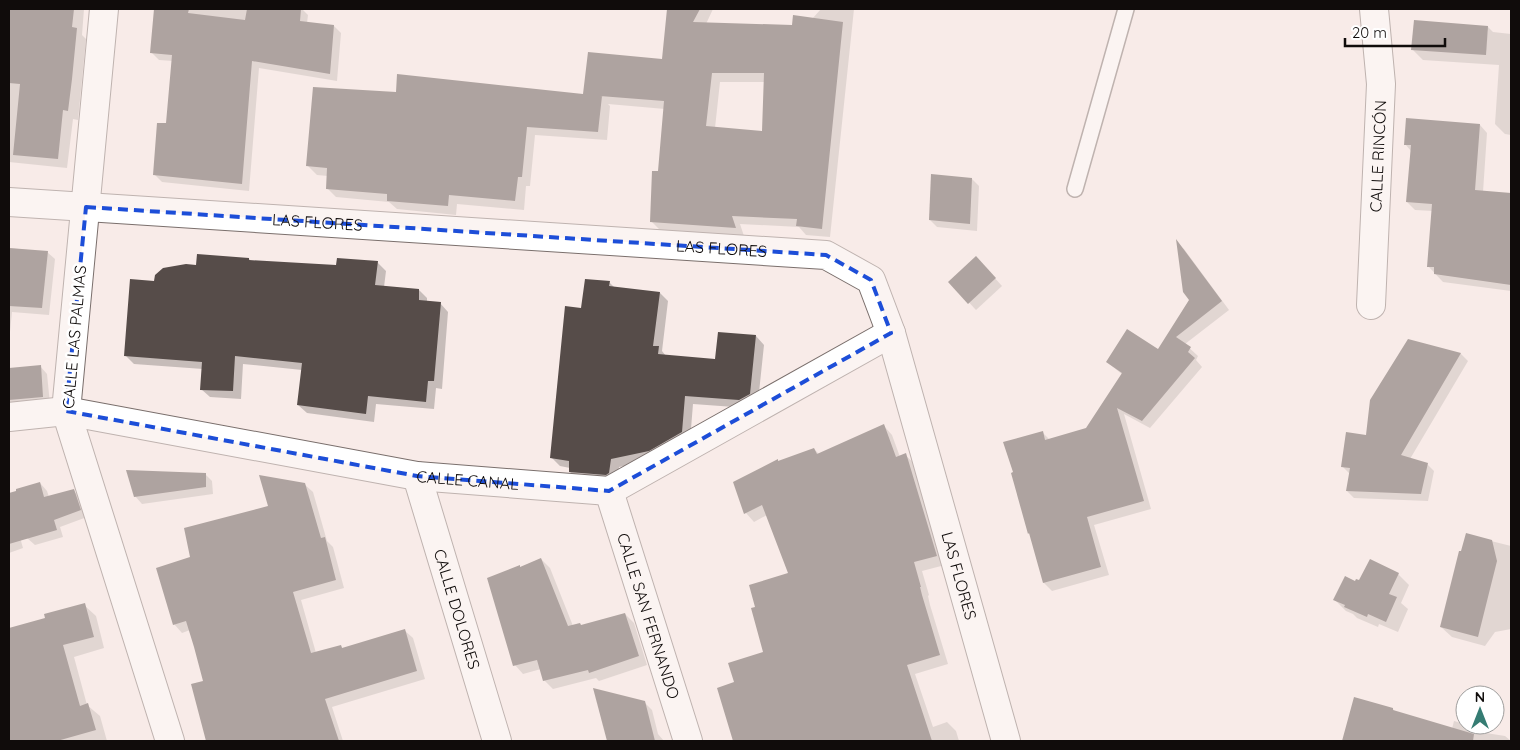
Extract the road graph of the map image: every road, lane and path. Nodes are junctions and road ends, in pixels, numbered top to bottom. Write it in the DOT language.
graph roads {
  1 [pos="104,9"];
  2 [pos="1126,9"];
  3 [pos="1374,9"];
  4 [pos="1074,188"];
  5 [pos="9,202"];
  6 [pos="86,207"];
  7 [pos="1371,305"];
  8 [pos="891,332"];
  9 [pos="66,411"];
  10 [pos="9,417"];
  11 [pos="417,476"];
  12 [pos="609,491"];
  13 [pos="170,741"];
  14 [pos="497,741"];
  15 [pos="688,741"];
  16 [pos="1006,741"];
  1 -- 6 [label="street, CALLE LAS PALMAS"];
  2 -- 4 [label="lane"];
  3 -- 7 [label="street, CALLE RINCÓN"];
  5 -- 6 [label="street, LAS FLORES"];
  6 -- 8 [label="street, LAS FLORES"];
  6 -- 9 [label="street, CALLE LAS PALMAS"];
  8 -- 12 [label="street"];
  8 -- 16 [label="street, LAS FLORES"];
  9 -- 10 [label="street, CALLE CANAL"];
  9 -- 11 [label="street, CALLE CANAL"];
  9 -- 13 [label="street, CALLE LAS PALMAS"];
  11 -- 12 [label="street, CALLE CANAL"];
  11 -- 14 [label="street, CALLE DOLORES"];
  12 -- 15 [label="street, CALLE SAN FERNANDO"];
}
